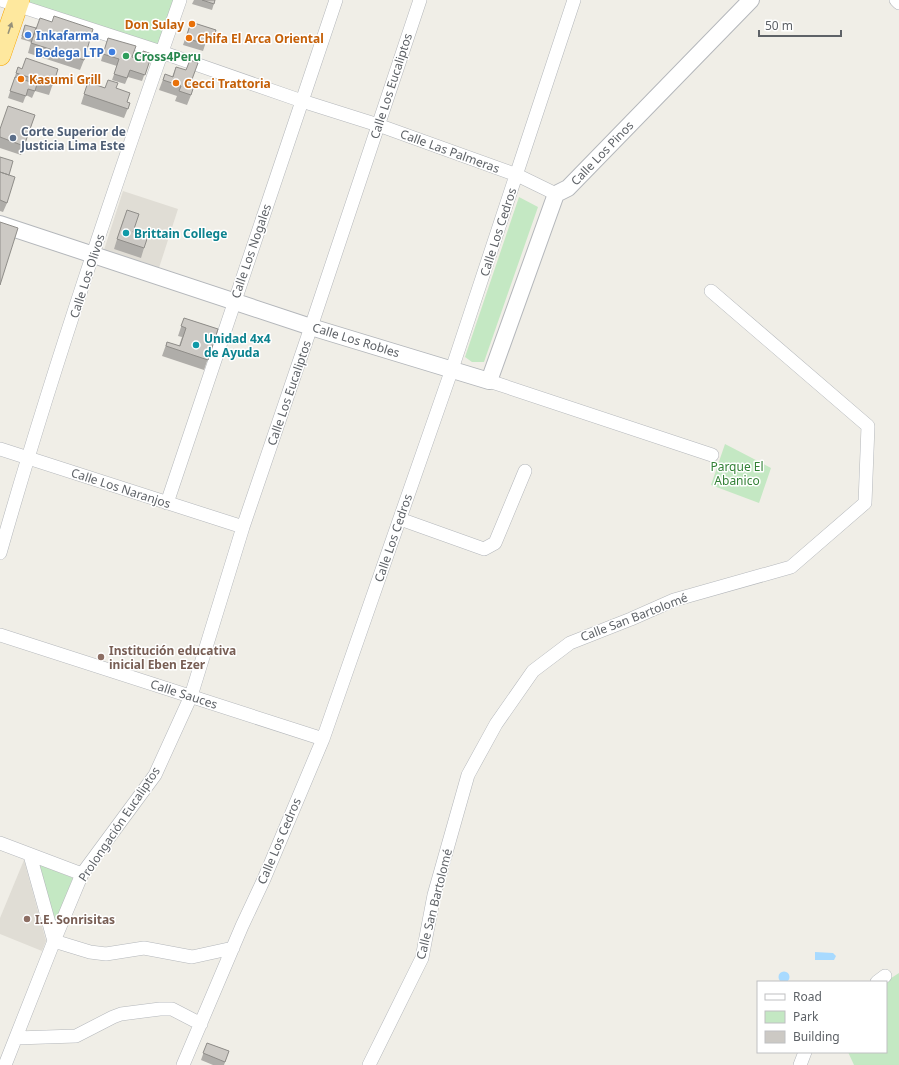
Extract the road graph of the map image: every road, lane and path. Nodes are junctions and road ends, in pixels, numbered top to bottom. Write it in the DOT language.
graph roads {
  1 [pos="180,0"];
  2 [pos="336,0"];
  3 [pos="420,0"];
  4 [pos="574,0"];
  5 [pos="751,0"];
  6 [pos="896,0"];
  7 [pos="12,2"];
  8 [pos="899,3"];
  9 [pos="162,52"];
  10 [pos="0,55"];
  11 [pos="302,101"];
  12 [pos="378,125"];
  13 [pos="517,175"];
  14 [pos="556,194"];
  15 [pos="0,224"];
  16 [pos="93,255"];
  17 [pos="711,291"];
  18 [pos="234,301"];
  19 [pos="311,327"];
  20 [pos="452,369"];
  21 [pos="489,381"];
  22 [pos="0,449"];
  23 [pos="712,455"];
  24 [pos="27,458"];
  25 [pos="525,471"];
  26 [pos="167,503"];
  27 [pos="400,519"];
  28 [pos="243,527"];
  29 [pos="0,553"];
  30 [pos="0,635"];
  31 [pos="191,696"];
  32 [pos="323,739"];
  33 [pos="0,843"];
  34 [pos="30,855"];
  35 [pos="82,874"];
  36 [pos="54,941"];
  37 [pos="233,948"];
  38 [pos="201,1024"];
  39 [pos="16,1038"];
  40 [pos="805,1053"];
  41 [pos="5,1065"];
  42 [pos="183,1065"];
  43 [pos="369,1065"];
  44 [pos="800,1065"];
  1 -- 9 [label="street, Calle Los Olivos"];
  2 -- 11 [label="street, Calle Los Nogales"];
  3 -- 12 [label="street, Calle Los Eucaliptos"];
  4 -- 13 [label="street, Calle Los Cedros"];
  5 -- 14 [label="street, Calle Los Pinos"];
  6 -- 8 [label="street"];
  7 -- 9 [label="street, Calle Las Palmeras"];
  10 -- 7 [label="highway, one-way"];
  9 -- 11 [label="street, Calle Las Palmeras"];
  9 -- 16 [label="street, Calle Los Olivos"];
  11 -- 12 [label="street, Calle Las Palmeras"];
  11 -- 18 [label="street, Calle Los Nogales"];
  12 -- 13 [label="street, Calle Las Palmeras"];
  12 -- 19 [label="street, Calle Los Eucaliptos"];
  13 -- 14 [label="street, Calle Las Palmeras"];
  13 -- 20 [label="street, Calle Los Cedros"];
  14 -- 21 [label="street"];
  15 -- 16 [label="street, Calle Los Robles"];
  16 -- 18 [label="street, Calle Los Robles"];
  16 -- 24 [label="street, Calle Los Olivos"];
  17 -- 43 [label="street, Calle San Bartolomé"];
  18 -- 19 [label="street, Calle Los Robles"];
  18 -- 26 [label="street, Calle Los Nogales"];
  19 -- 20 [label="street, Calle Los Robles"];
  19 -- 28 [label="street, Calle Los Eucaliptos"];
  20 -- 21 [label="street, Calle Los Robles"];
  20 -- 27 [label="street, Calle Los Cedros"];
  21 -- 23 [label="street, Calle Los Robles"];
  22 -- 24 [label="street, Calle Los Naranjos"];
  24 -- 26 [label="street, Calle Los Naranjos"];
  24 -- 29 [label="street, Calle Los Olivos"];
  25 -- 27 [label="street"];
  26 -- 28 [label="street, Calle Los Naranjos"];
  27 -- 32 [label="street, Calle Los Cedros"];
  28 -- 31 [label="street, Calle Los Eucaliptos"];
  30 -- 31 [label="street, Calle Sauces"];
  31 -- 32 [label="street, Calle Sauces"];
  31 -- 35 [label="street, Prolongación Eucaliptos"];
  32 -- 37 [label="street, Calle Los Cedros"];
  33 -- 34 [label="street"];
  34 -- 35 [label="street"];
  34 -- 36 [label="street"];
  35 -- 36 [label="street, Prolongación Eucaliptos"];
  36 -- 37 [label="street"];
  36 -- 39 [label="street, Prolongación Eucaliptos"];
  37 -- 38 [label="street, Calle Los Cedros"];
  38 -- 39 [label="street"];
  38 -- 42 [label="street, Calle Los Cedros"];
  39 -- 41 [label="street, Prolongación Eucaliptos"];
  40 -- 44 [label="street"];
}
